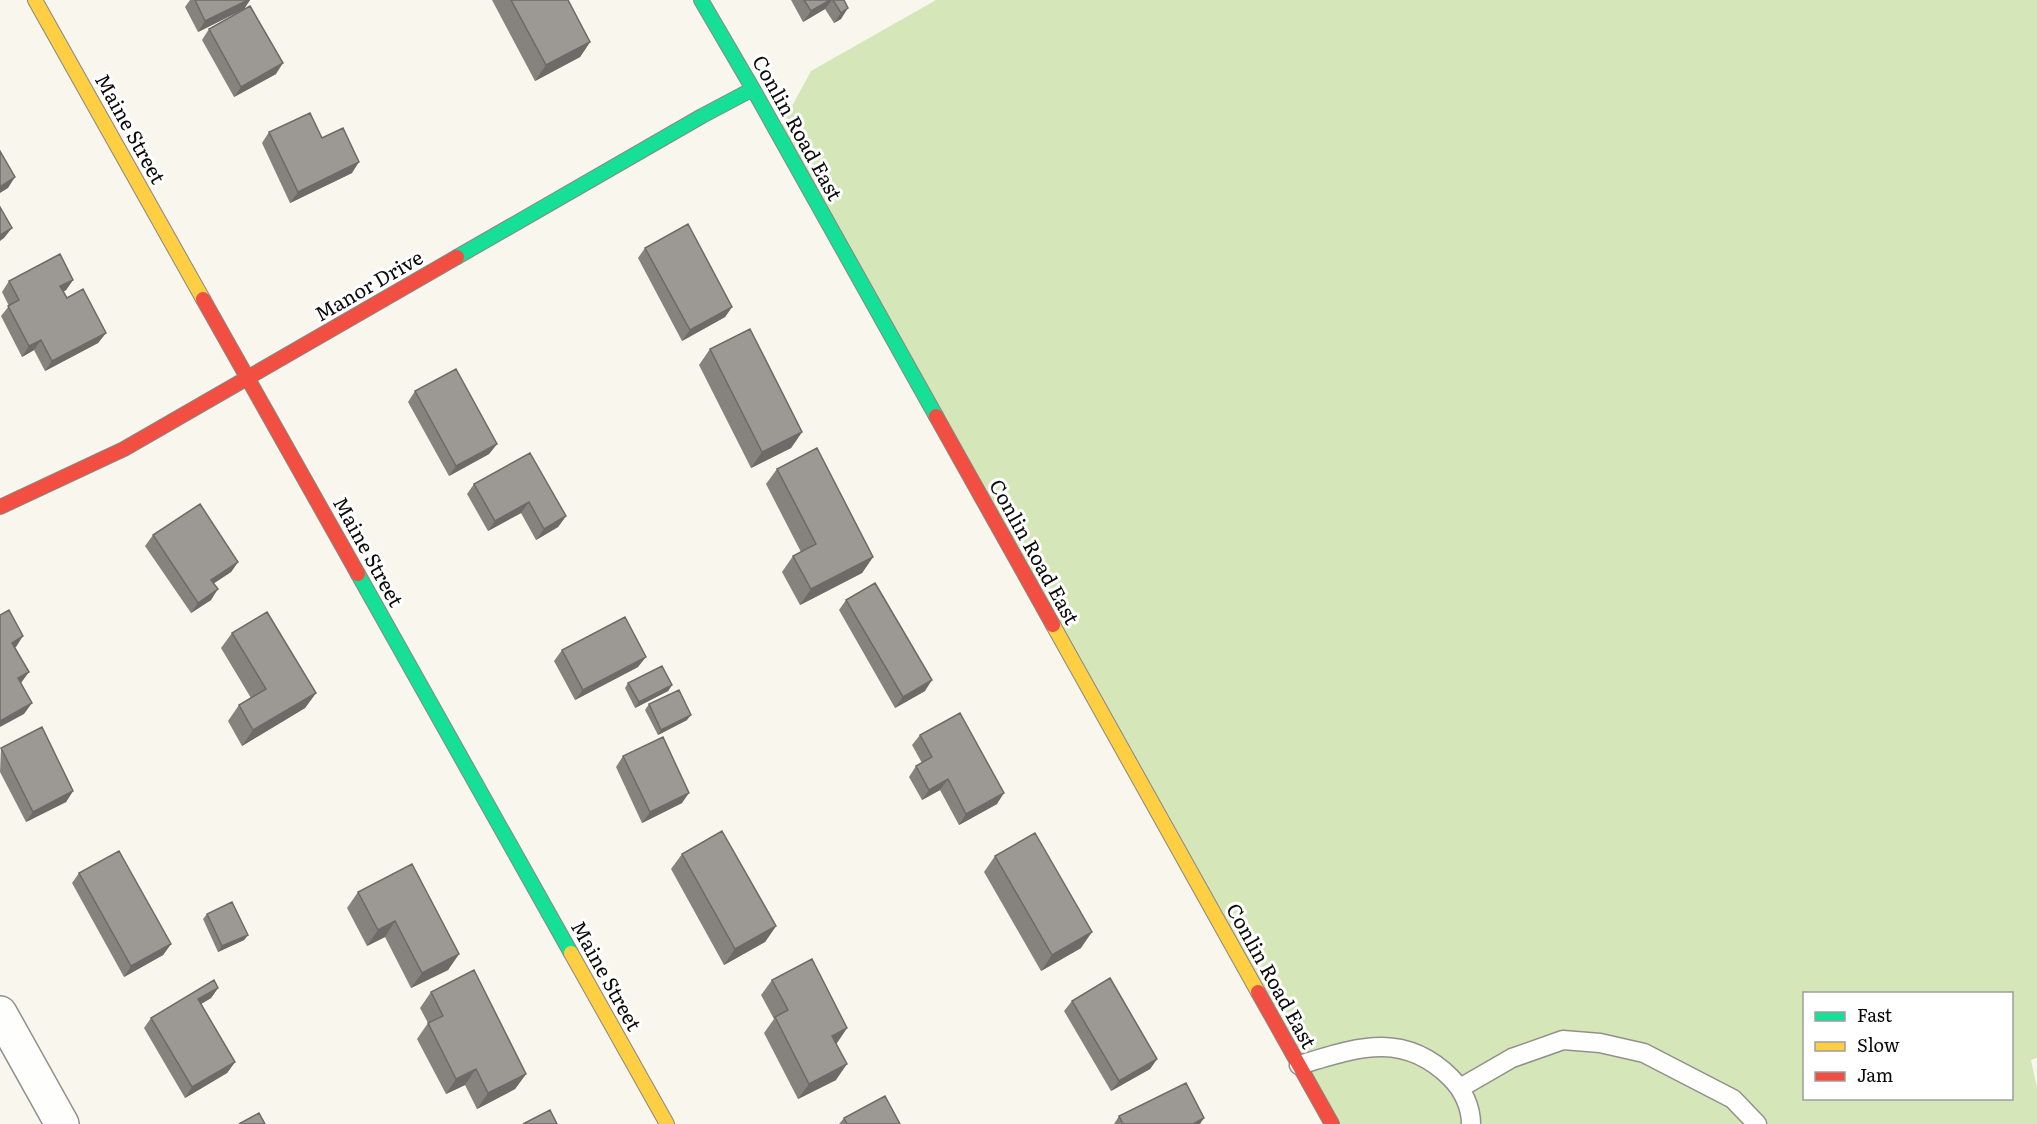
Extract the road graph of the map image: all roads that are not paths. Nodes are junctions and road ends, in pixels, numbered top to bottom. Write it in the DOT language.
graph roads {
  1 [pos="35,0"];
  2 [pos="701,0"];
  3 [pos="753,89"];
  4 [pos="248,378"];
  5 [pos="0,507"];
  6 [pos="0,1013"];
  7 [pos="1299,1065"];
  8 [pos="1460,1088"];
  9 [pos="62,1124"];
  10 [pos="667,1124"];
  11 [pos="1332,1124"];
  12 [pos="1471,1124"];
  13 [pos="1757,1124"];
  1 -- 4 [label="street, Maine Street"];
  2 -- 3 [label="street, Conlin Road East"];
  3 -- 4 [label="street, Manor Drive"];
  3 -- 7 [label="street, Conlin Road East"];
  4 -- 5 [label="street, Manor Drive"];
  4 -- 10 [label="street, Maine Street"];
  6 -- 9 [label="street"];
  7 -- 8 [label="lane"];
  7 -- 11 [label="street, Conlin Road East"];
  8 -- 12 [label="lane"];
  8 -- 13 [label="lane"];
}
